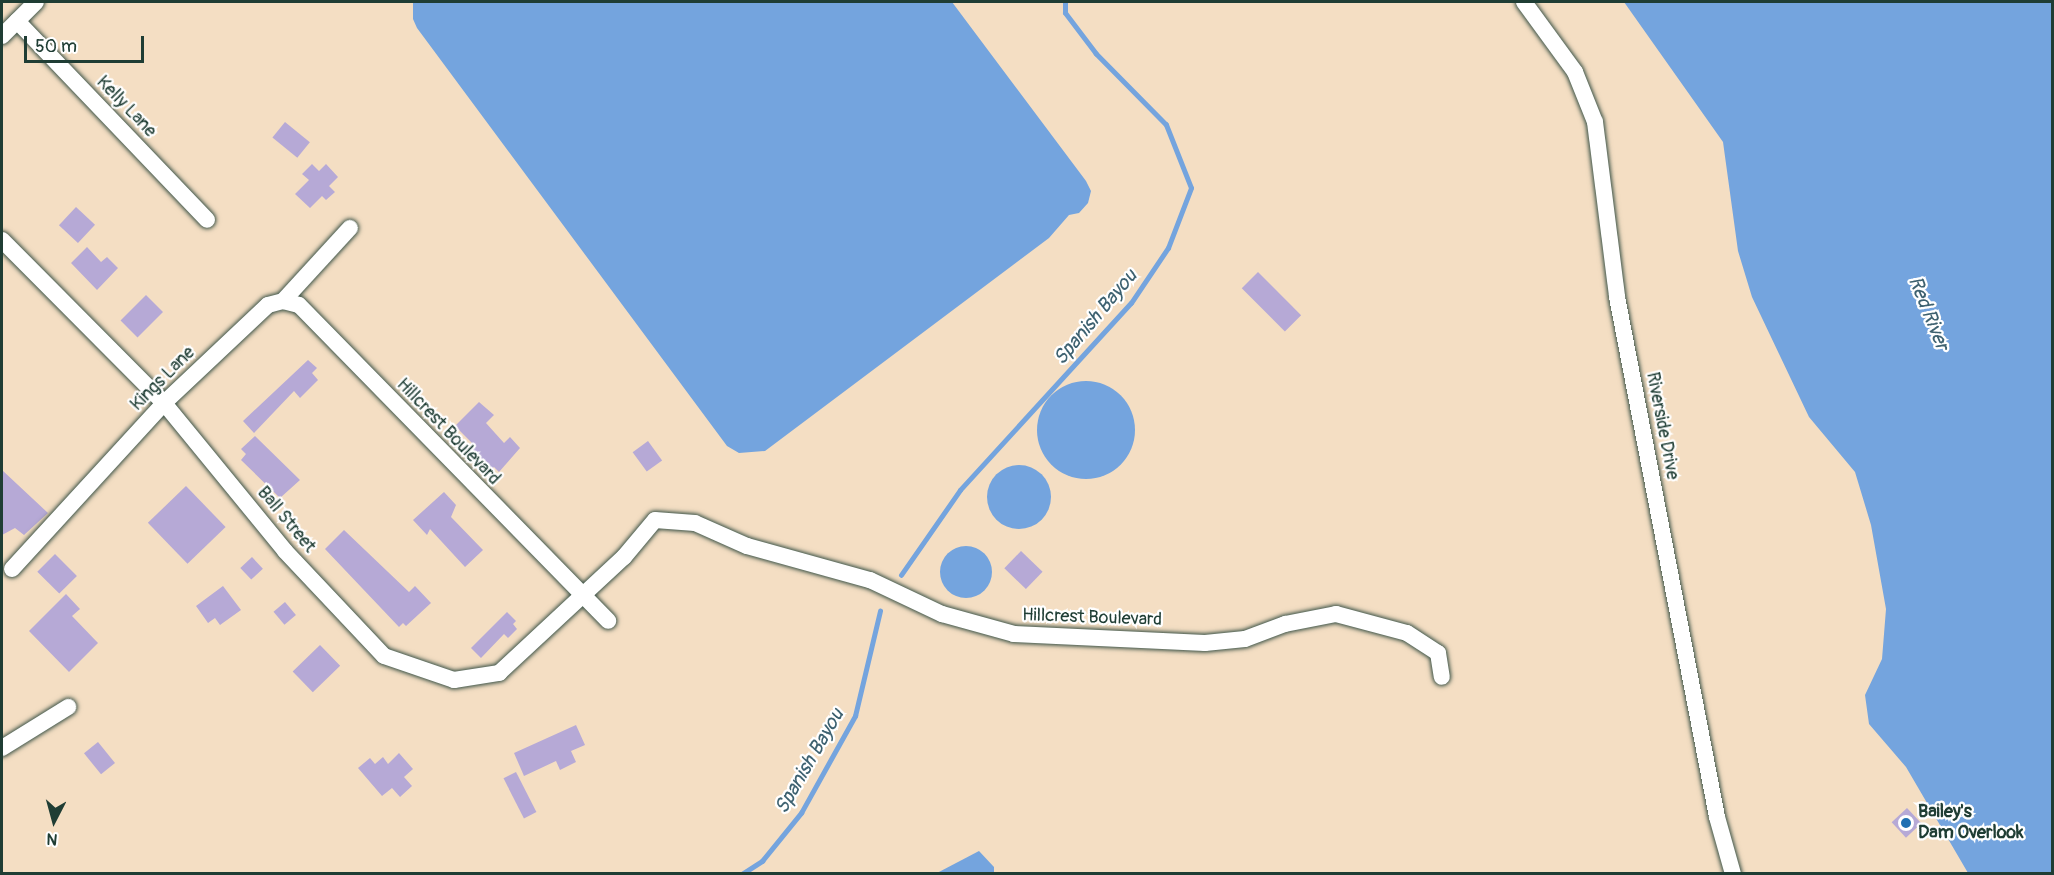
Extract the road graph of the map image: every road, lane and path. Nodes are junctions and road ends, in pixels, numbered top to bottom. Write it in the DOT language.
graph roads {
  1 [pos="36,2"];
  2 [pos="1524,2"];
  3 [pos="17,21"];
  4 [pos="2,36"];
  5 [pos="207,220"];
  6 [pos="350,228"];
  7 [pos="2,240"];
  8 [pos="283,301"];
  9 [pos="164,403"];
  10 [pos="12,569"];
  11 [pos="581,597"];
  12 [pos="608,621"];
  13 [pos="1442,677"];
  14 [pos="68,707"];
  15 [pos="2,748"];
  16 [pos="1733,873"];
  1 -- 3 [label="street"];
  2 -- 16 [label="street, Riverside Drive"];
  3 -- 4 [label="street"];
  3 -- 5 [label="street, Kelly Lane"];
  6 -- 8 [label="street, Kings Lane"];
  7 -- 9 [label="street, Ball Street"];
  8 -- 9 [label="street, Kings Lane"];
  8 -- 11 [label="street, Hillcrest Boulevard"];
  9 -- 10 [label="street, Kings Lane"];
  9 -- 11 [label="street, Ball Street"];
  11 -- 12 [label="street, Hillcrest Boulevard"];
  11 -- 13 [label="street, Hillcrest Boulevard"];
  14 -- 15 [label="street"];
}
